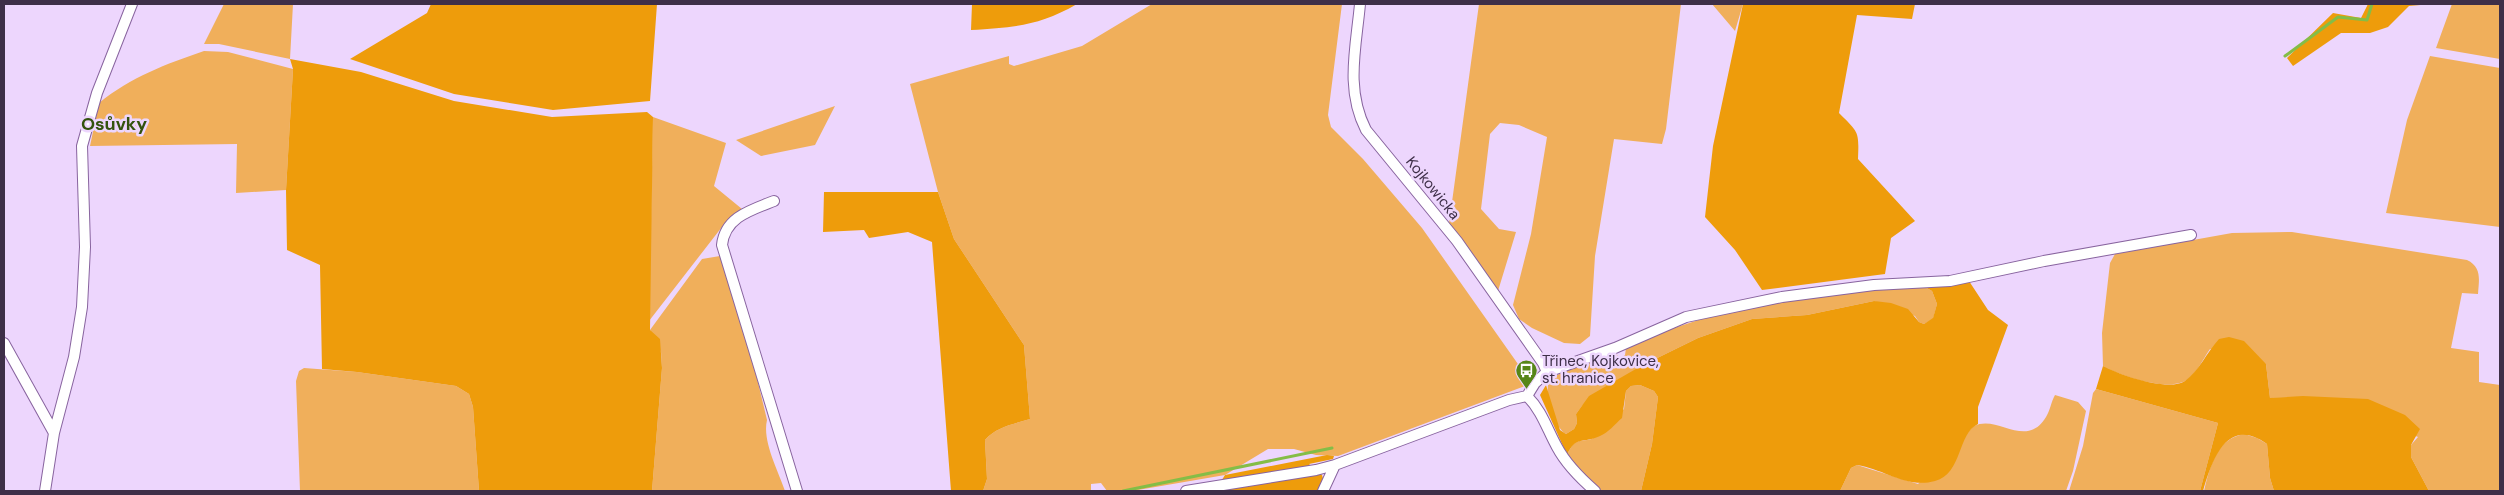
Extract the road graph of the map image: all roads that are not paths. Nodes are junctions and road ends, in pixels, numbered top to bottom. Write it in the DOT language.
graph roads {
  1 [pos="132,4"];
  2 [pos="1360,4"];
  3 [pos="774,201"];
  4 [pos="2191,235"];
  5 [pos="4,343"];
  6 [pos="1547,372"];
  7 [pos="1528,396"];
  8 [pos="54,433"];
  9 [pos="1335,465"];
  10 [pos="45,491"];
  11 [pos="797,491"];
  12 [pos="1186,491"];
  13 [pos="1323,491"];
  14 [pos="1594,491"];
  1 -- 8 [label="street"];
  2 -- 6 [label="street, Kojkowicka"];
  3 -- 11 [label="street"];
  4 -- 6 [label="street"];
  5 -- 8 [label="street"];
  6 -- 7 [label="street"];
  7 -- 9 [label="street"];
  7 -- 14 [label="street"];
  8 -- 10 [label="street"];
  9 -- 12 [label="street"];
  9 -- 13 [label="street"];
}
